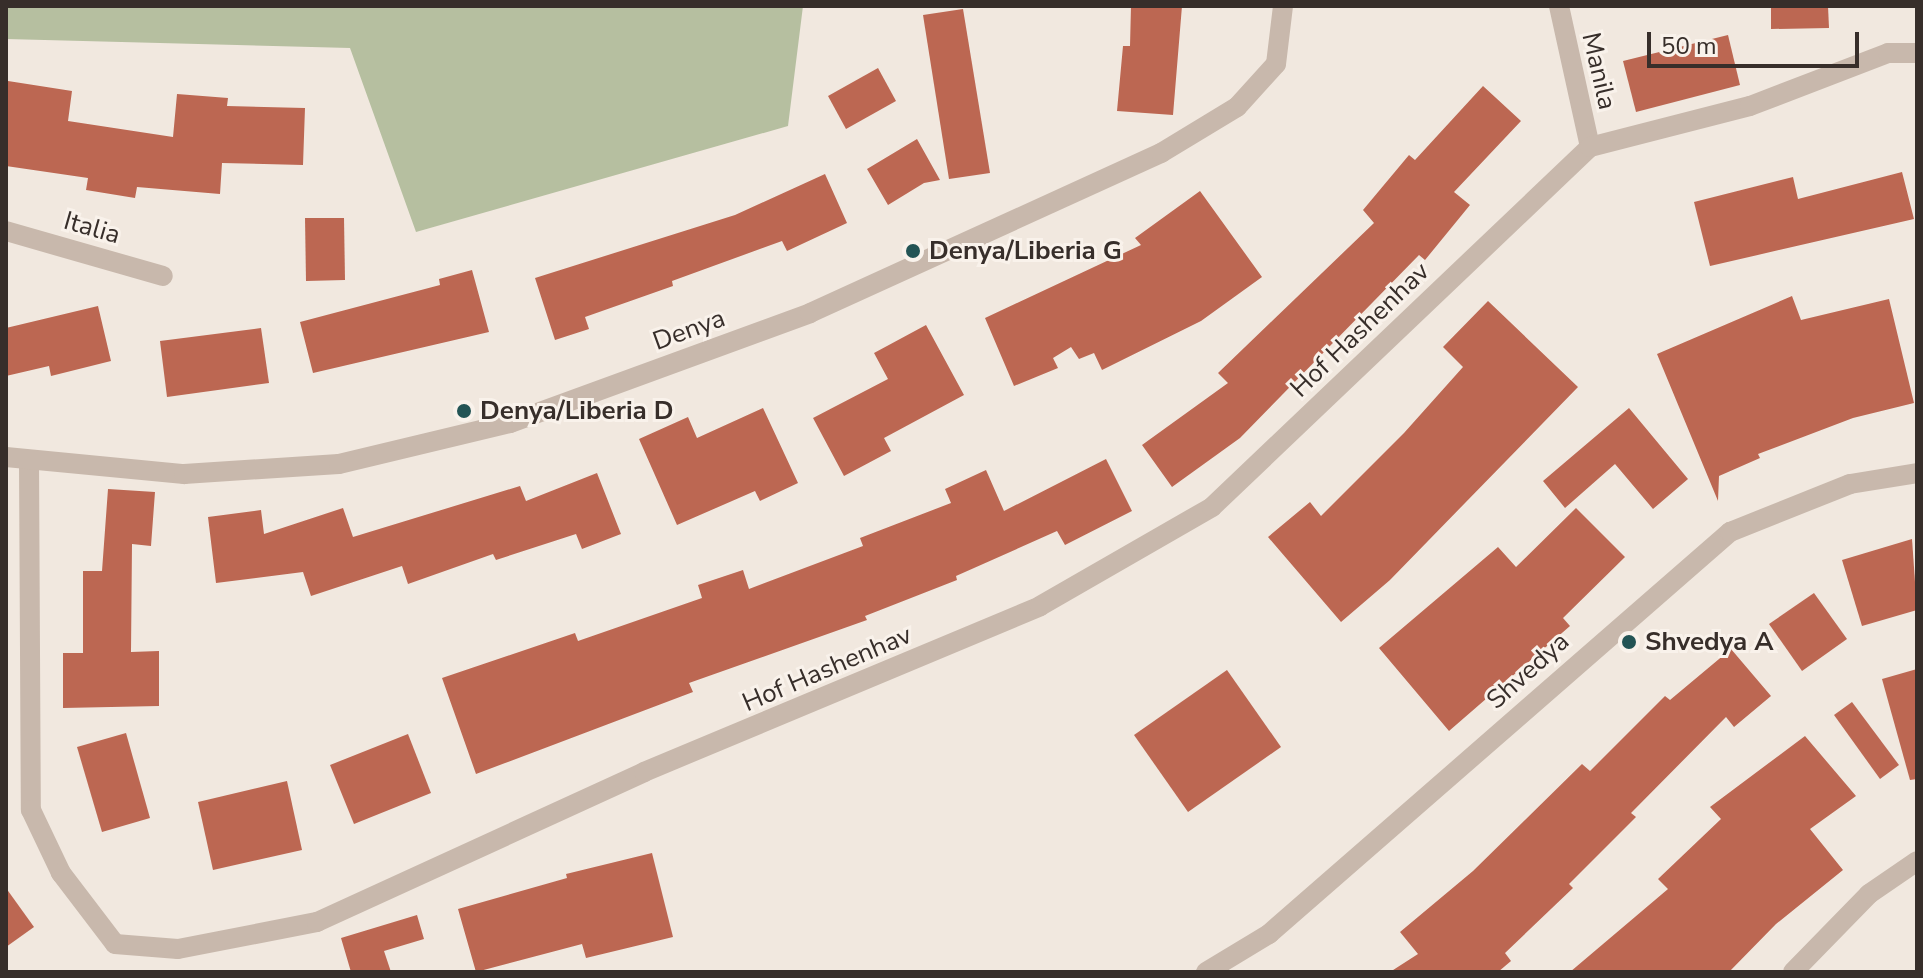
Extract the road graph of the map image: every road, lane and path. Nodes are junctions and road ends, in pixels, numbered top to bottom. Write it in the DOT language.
graph roads {
  1 [pos="1283,6"];
  2 [pos="1559,6"];
  3 [pos="1917,53"];
  4 [pos="1590,147"];
  5 [pos="6,231"];
  6 [pos="163,276"];
  7 [pos="6,457"];
  8 [pos="29,460"];
  9 [pos="1917,473"];
  10 [pos="1917,861"];
  11 [pos="1206,972"];
  12 [pos="1793,972"];
  1 -- 8 [label="street, Denya"];
  2 -- 4 [label="street, Manila"];
  3 -- 4 [label="street, Hof Hashenhav"];
  4 -- 8 [label="street, Hof Hashenhav"];
  5 -- 6 [label="street, Italia"];
  7 -- 8 [label="street, Denya"];
  9 -- 11 [label="street, Shvedya"];
  10 -- 12 [label="street"];
}
